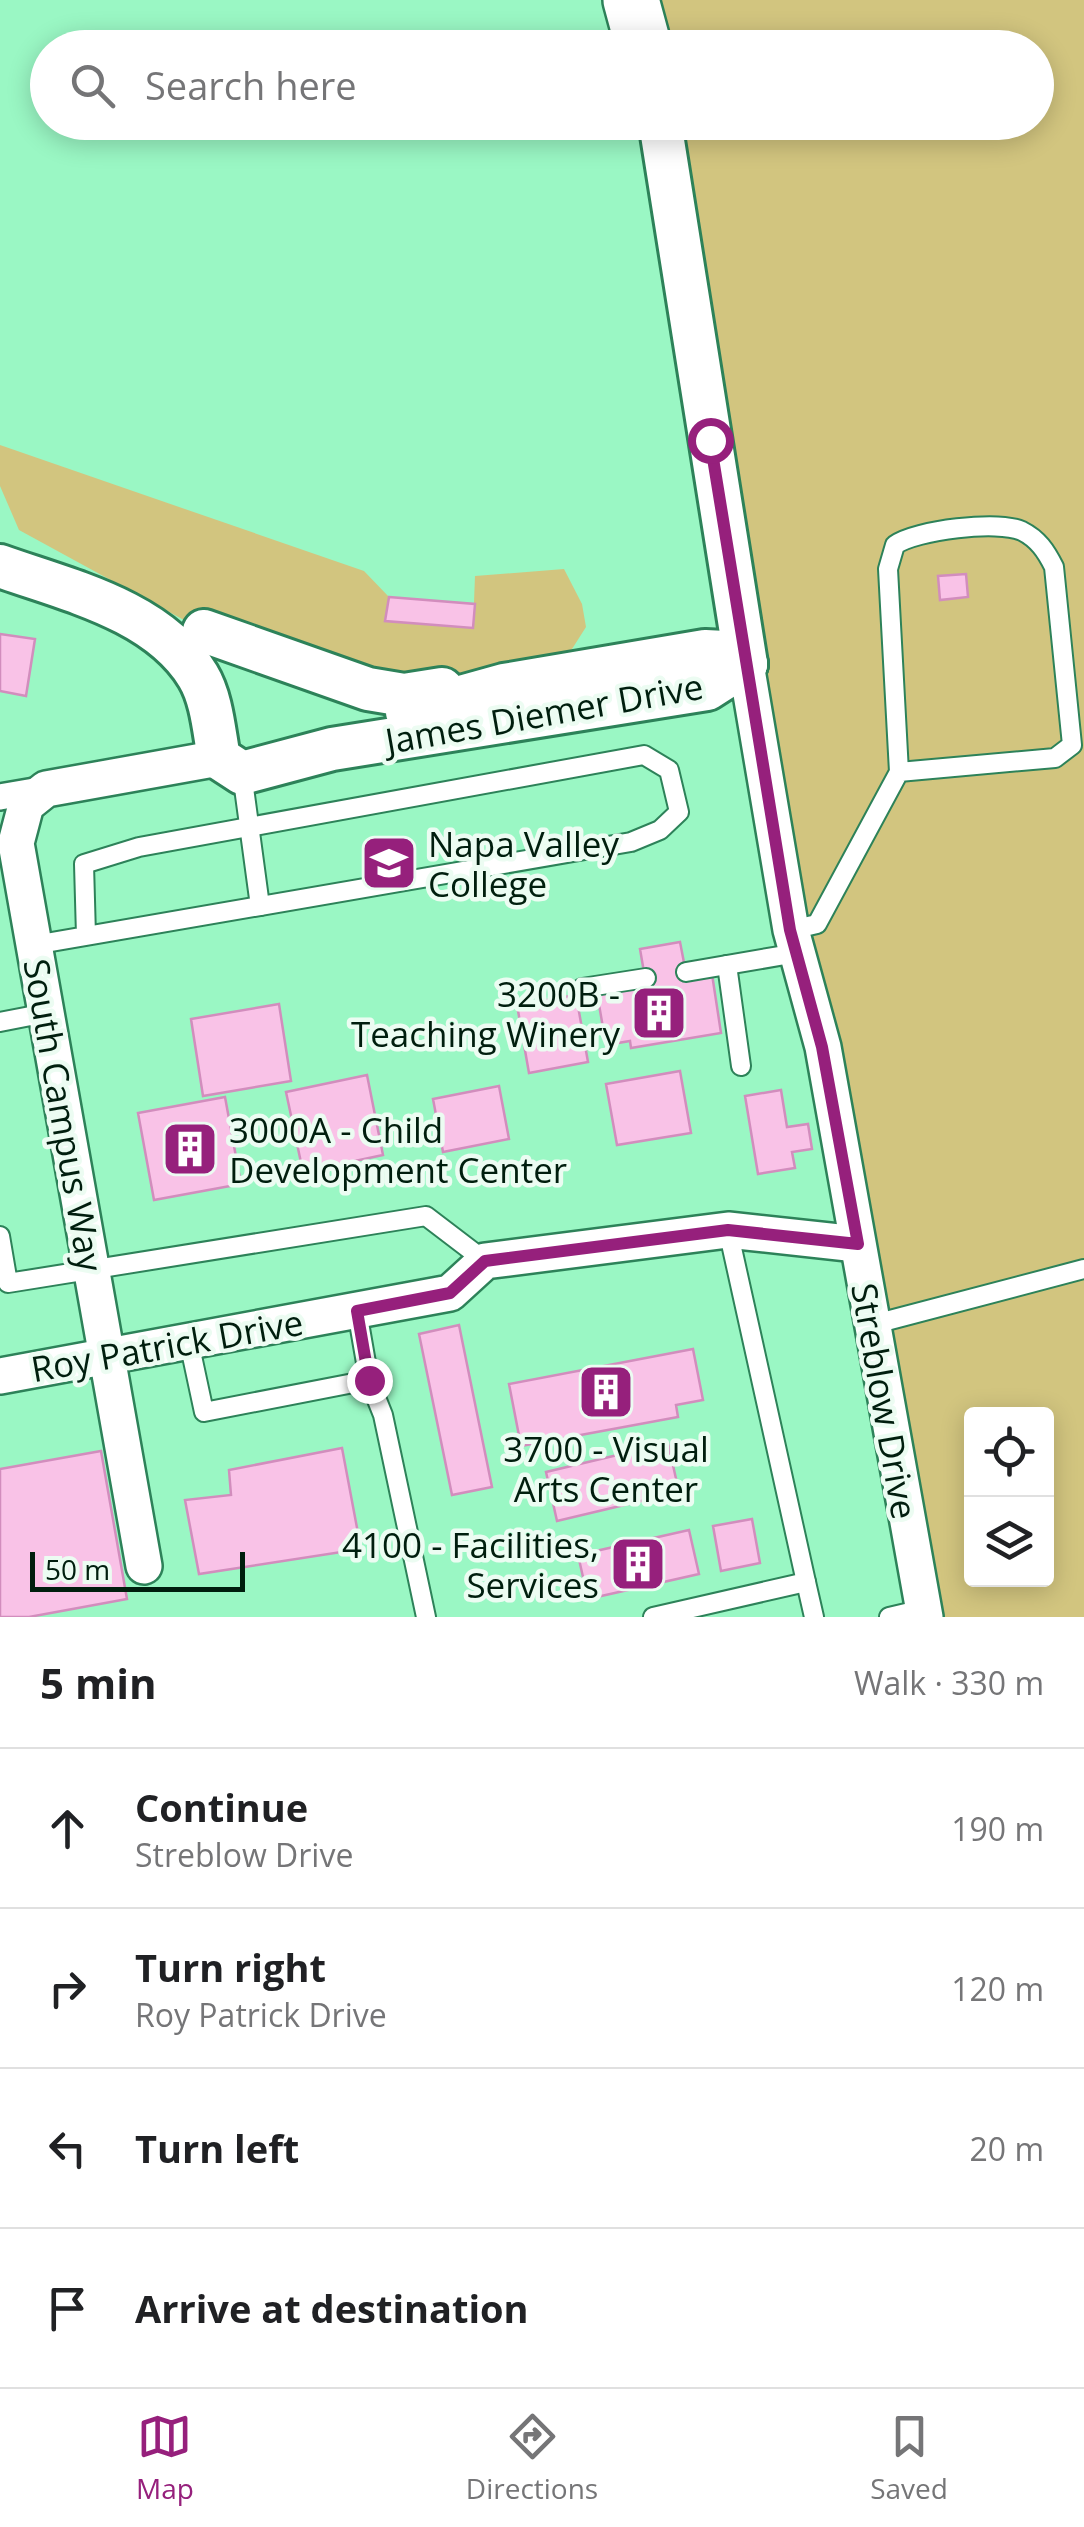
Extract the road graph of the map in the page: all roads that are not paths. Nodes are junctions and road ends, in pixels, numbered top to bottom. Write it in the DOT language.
graph roads {
  1 [pos="630,0"];
  2 [pos="639,0"];
  3 [pos="656,0"];
  4 [pos="642,30"];
  5 [pos="645,30"];
  6 [pos="652,30"];
  7 [pos="663,140"];
  8 [pos="0,566"];
  9 [pos="115,607"];
  10 [pos="204,630"];
  11 [pos="746,664"];
  12 [pos="504,685"];
  13 [pos="235,758"];
  14 [pos="899,772"];
  15 [pos="46,788"];
  16 [pos="0,796"];
  17 [pos="248,828"];
  18 [pos="260,906"];
  19 [pos="86,936"];
  20 [pos="794,942"];
  21 [pos="34,945"];
  22 [pos="727,965"];
  23 [pos="686,972"];
  24 [pos="646,978"];
  25 [pos="582,988"];
  26 [pos="46,1013"];
  27 [pos="0,1022"];
  28 [pos="741,1066"];
  29 [pos="728,1230"];
  30 [pos="0,1236"];
  31 [pos="858,1244"];
  32 [pos="485,1261"];
  33 [pos="1084,1269"];
  34 [pos="92,1272"];
  35 [pos="4,1284"];
  36 [pos="357,1311"];
  37 [pos="871,1324"];
  38 [pos="188,1342"];
  39 [pos="107,1356"];
  40 [pos="0,1376"];
  41 [pos="369,1380"];
  42 [pos="144,1566"];
  43 [pos="806,1582"];
  44 [pos="912,1614"];
  45 [pos="426,1617"];
  46 [pos="653,1617"];
  47 [pos="814,1617"];
  1 -- 4 [label="main road"];
  2 -- 5 [label="street"];
  3 -- 6 [label="main road"];
  7 -- 11 [label="street, Streblow Drive"];
  8 -- 9 [label="street"];
  9 -- 10 [label="street"];
  9 -- 13 [label="street"];
  10 -- 12 [label="street"];
  10 -- 13 [label="street"];
  11 -- 12 [label="street, James Diemer Drive"];
  11 -- 13 [label="street, James Diemer Drive"];
  11 -- 20 [label="street, Streblow Drive"];
  12 -- 13 [label="street, James Diemer Drive"];
  13 -- 15 [label="street"];
  13 -- 17 [label="lane"];
  14 -- 14 [label="lane"];
  14 -- 20 [label="lane"];
  15 -- 16 [label="street"];
  15 -- 21 [label="street, South Campus Way"];
  17 -- 18 [label="lane"];
  17 -- 18 [label="lane"];
  17 -- 19 [label="lane"];
  18 -- 19 [label="lane"];
  19 -- 21 [label="lane"];
  20 -- 22 [label="lane"];
  20 -- 31 [label="street, Streblow Drive"];
  21 -- 26 [label="street, South Campus Way"];
  22 -- 23 [label="lane"];
  22 -- 28 [label="lane"];
  24 -- 25 [label="lane"];
  26 -- 27 [label="lane"];
  26 -- 34 [label="street, South Campus Way"];
  29 -- 31 [label="street"];
  29 -- 32 [label="street"];
  29 -- 43 [label="lane"];
  30 -- 35 [label="lane"];
  31 -- 37 [label="street, Streblow Drive"];
  32 -- 34 [label="lane"];
  32 -- 36 [label="street, Roy Patrick Drive"];
  33 -- 37 [label="lane"];
  34 -- 35 [label="lane"];
  34 -- 39 [label="street, South Campus Way"];
  36 -- 38 [label="street, Roy Patrick Drive"];
  36 -- 41 [label="lane"];
  37 -- 44 [label="street, Streblow Drive"];
  38 -- 39 [label="street, Roy Patrick Drive"];
  38 -- 41 [label="lane"];
  39 -- 40 [label="street, Roy Patrick Drive"];
  39 -- 42 [label="street, South Campus Way"];
  41 -- 45 [label="lane"];
  43 -- 46 [label="lane"];
  43 -- 47 [label="lane"];
}
